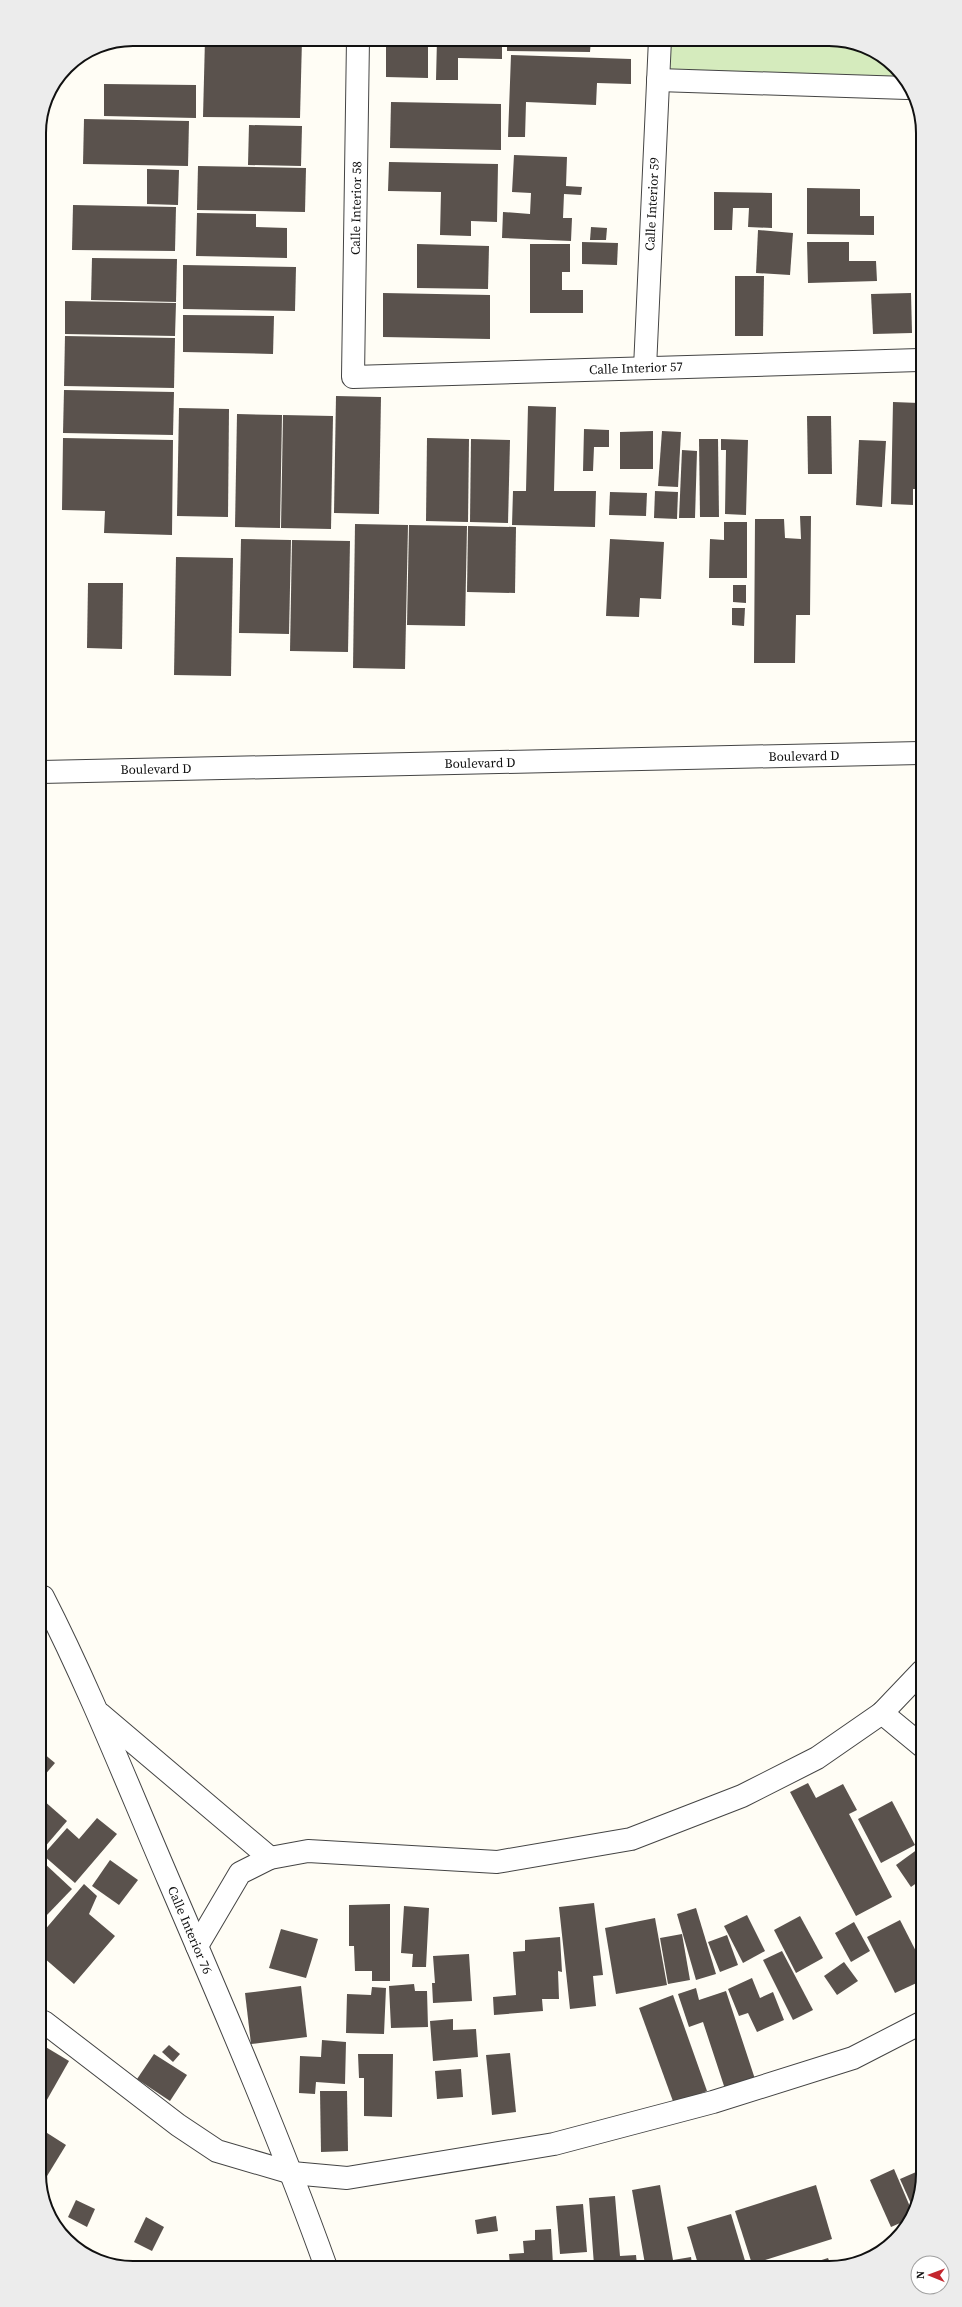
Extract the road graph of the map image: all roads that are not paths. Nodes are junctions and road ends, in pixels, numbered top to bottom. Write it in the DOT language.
graph roads {
  1 [pos="358,46"];
  2 [pos="660,46"];
  3 [pos="658,80"];
  4 [pos="903,88"];
  5 [pos="916,360"];
  6 [pos="645,368"];
  7 [pos="353,377"];
  8 [pos="916,753"];
  9 [pos="46,772"];
  10 [pos="46,1605"];
  11 [pos="916,1677"];
  12 [pos="96,1710"];
  13 [pos="882,1713"];
  14 [pos="916,1741"];
  15 [pos="270,1858"];
  16 [pos="197,1946"];
  17 [pos="46,2024"];
  18 [pos="916,2026"];
  19 [pos="292,2173"];
  20 [pos="324,2261"];
  1 -- 7 [label="street, Calle Interior 58"];
  2 -- 3 [label="street, Calle Interior 59"];
  3 -- 4 [label="street"];
  3 -- 6 [label="street, Calle Interior 59"];
  5 -- 6 [label="street, Calle Interior 57"];
  6 -- 7 [label="street, Calle Interior 57"];
  8 -- 9 [label="street, Boulevard D"];
  10 -- 12 [label="street, Calle Interior 76"];
  11 -- 13 [label="street"];
  12 -- 15 [label="street"];
  12 -- 16 [label="street, Calle Interior 76"];
  13 -- 14 [label="street"];
  13 -- 15 [label="street"];
  15 -- 16 [label="street"];
  16 -- 19 [label="street, Calle Interior 76"];
  17 -- 19 [label="street"];
  18 -- 19 [label="street"];
  19 -- 20 [label="street, Calle Interior 76"];
}
